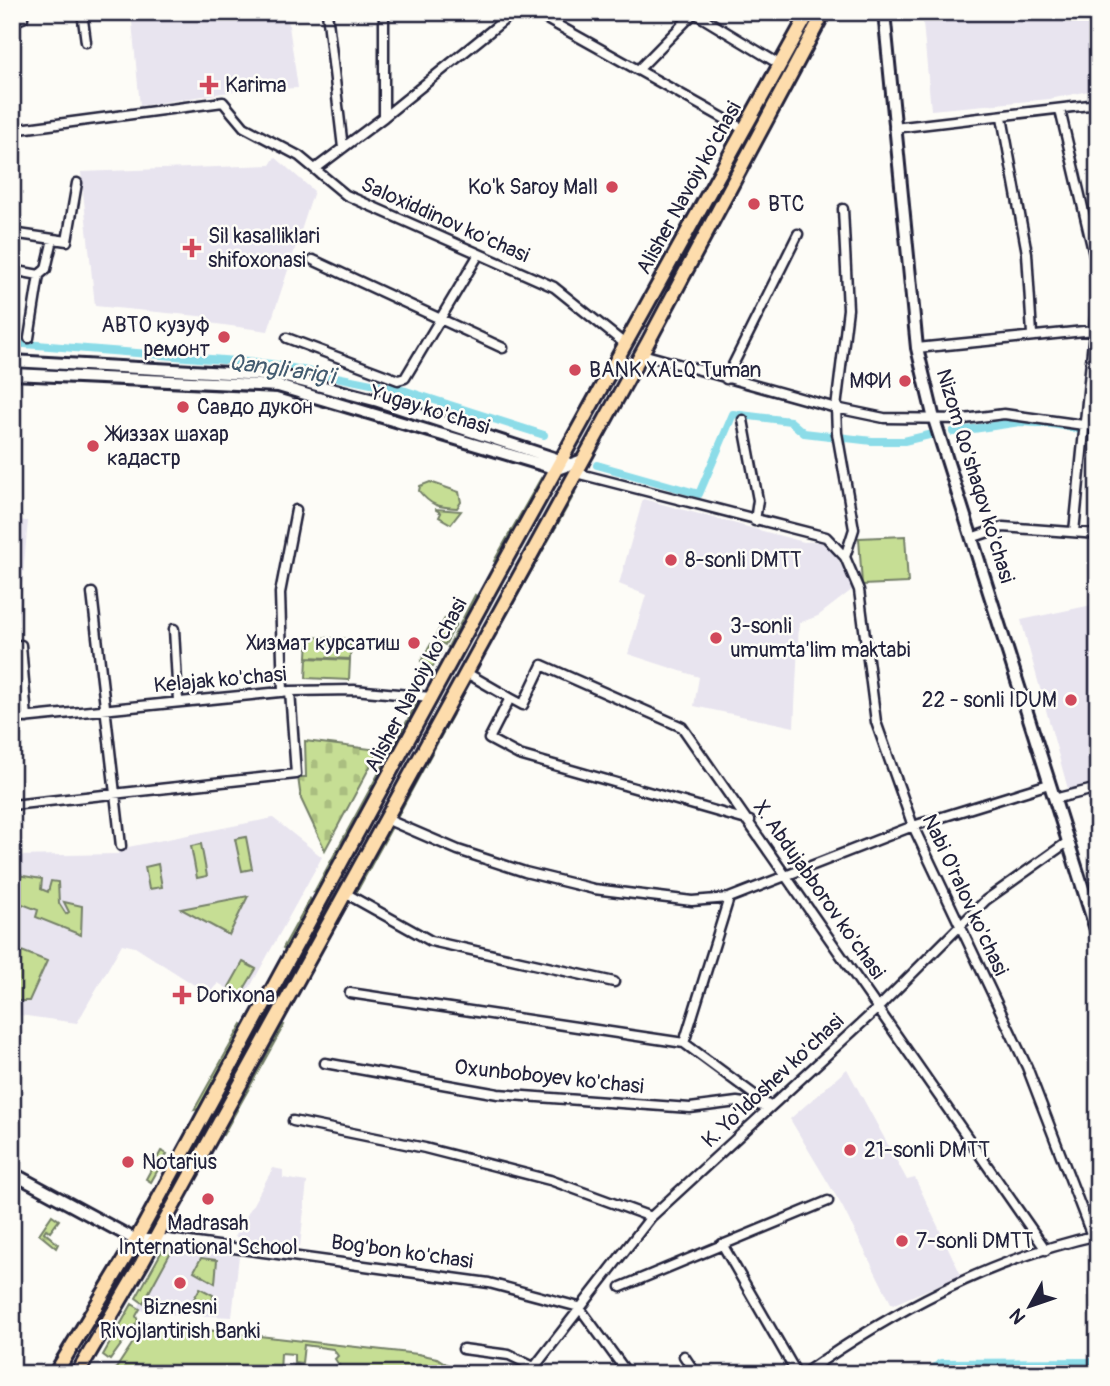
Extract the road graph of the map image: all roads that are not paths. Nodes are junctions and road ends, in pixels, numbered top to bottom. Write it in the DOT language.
graph roads {
  1 [pos="23,12"];
  2 [pos="82,12"];
  3 [pos="327,12"];
  4 [pos="384,12"];
  5 [pos="514,12"];
  6 [pos="534,12"];
  7 [pos="694,12"];
  8 [pos="809,12"];
  9 [pos="824,12"];
  10 [pos="884,12"];
  11 [pos="12,22"];
  12 [pos="86,42"];
  13 [pos="779,64"];
  14 [pos="638,70"];
  15 [pos="1098,104"];
  16 [pos="1060,110"];
  17 [pos="384,117"];
  18 [pos="1002,117"];
  19 [pos="894,128"];
  20 [pos="12,130"];
  21 [pos="743,130"];
  22 [pos="343,148"];
  23 [pos="315,169"];
  24 [pos="77,183"];
  25 [pos="843,209"];
  26 [pos="12,233"];
  27 [pos="798,234"];
  28 [pos="52,239"];
  29 [pos="479,254"];
  30 [pos="673,257"];
  31 [pos="313,260"];
  32 [pos="690,265"];
  33 [pos="12,270"];
  34 [pos="1098,272"];
  35 [pos="39,275"];
  36 [pos="1098,291"];
  37 [pos="442,319"];
  38 [pos="1094,330"];
  39 [pos="1032,334"];
  40 [pos="29,338"];
  41 [pos="288,338"];
  42 [pos="625,344"];
  43 [pos="503,348"];
  44 [pos="917,348"];
  45 [pos="642,354"];
  46 [pos="12,361"];
  47 [pos="12,374"];
  48 [pos="726,379"];
  49 [pos="836,408"];
  50 [pos="934,419"];
  51 [pos="743,420"];
  52 [pos="1098,427"];
  53 [pos="1085,428"];
  54 [pos="566,467"];
  55 [pos="296,510"];
  56 [pos="755,521"];
  57 [pos="1074,532"];
  58 [pos="1098,534"];
  59 [pos="974,537"];
  60 [pos="845,557"];
  61 [pos="92,593"];
  62 [pos="174,629"];
  63 [pos="21,645"];
  64 [pos="465,672"];
  65 [pos="286,692"];
  66 [pos="431,697"];
  67 [pos="510,698"];
  68 [pos="178,701"];
  69 [pos="103,709"];
  70 [pos="27,718"];
  71 [pos="12,719"];
  72 [pos="1049,784"];
  73 [pos="1098,788"];
  74 [pos="114,795"];
  75 [pos="1055,799"];
  76 [pos="12,805"];
  77 [pos="386,819"];
  78 [pos="750,821"];
  79 [pos="913,826"];
  80 [pos="1069,841"];
  81 [pos="121,846"];
  82 [pos="785,873"];
  83 [pos="345,893"];
  84 [pos="729,898"];
  85 [pos="958,925"];
  86 [pos="305,928"];
  87 [pos="1098,936"];
  88 [pos="321,937"];
  89 [pos="614,982"];
  90 [pos="350,993"];
  91 [pos="879,1007"];
  92 [pos="684,1044"];
  93 [pos="325,1063"];
  94 [pos="770,1107"];
  95 [pos="292,1121"];
  96 [pos="12,1173"];
  97 [pos="828,1201"];
  98 [pos="651,1217"];
  99 [pos="1095,1236"];
  100 [pos="136,1240"];
  101 [pos="153,1240"];
  102 [pos="722,1244"];
  103 [pos="1046,1250"];
  104 [pos="621,1287"];
  105 [pos="579,1307"];
  106 [pos="463,1349"];
  107 [pos="684,1356"];
  108 [pos="531,1371"];
  109 [pos="55,1374"];
  110 [pos="77,1374"];
  111 [pos="628,1374"];
  112 [pos="696,1374"];
  113 [pos="797,1374"];
  114 [pos="803,1374"];
  1 -- 11 [label="street"];
  2 -- 12 [label="street"];
  3 -- 22 [label="street"];
  4 -- 17 [label="street"];
  5 -- 17 [label="street"];
  6 -- 14 [label="street"];
  7 -- 13 [label="street"];
  7 -- 14 [label="street"];
  8 -- 13 [label="main road, Alisher Navoiy ko'chasi"];
  9 -- 32 [label="main road, Alisher Navoiy ko'chasi"];
  10 -- 19 [label="main road, Nizom Qo'shaqov ko'chasi"];
  13 -- 21 [label="main road, Alisher Navoiy ko'chasi"];
  14 -- 21 [label="street"];
  15 -- 16 [label="street"];
  16 -- 18 [label="street"];
  16 -- 34 [label="street"];
  17 -- 22 [label="street"];
  18 -- 19 [label="street"];
  18 -- 39 [label="street"];
  19 -- 44 [label="main road, Nizom Qo'shaqov ko'chasi"];
  20 -- 23 [label="street, Saloxiddinov ko'chasi"];
  21 -- 30 [label="main road, Alisher Navoiy ko'chasi"];
  22 -- 23 [label="street"];
  23 -- 29 [label="street, Saloxiddinov ko'chasi"];
  24 -- 28 [label="street"];
  25 -- 49 [label="street"];
  26 -- 28 [label="street"];
  27 -- 48 [label="street"];
  28 -- 35 [label="street"];
  29 -- 37 [label="street"];
  29 -- 42 [label="street, Saloxiddinov ko'chasi"];
  30 -- 32 [label="main road"];
  30 -- 42 [label="main road, Alisher Navoiy ko'chasi"];
  31 -- 37 [label="street"];
  32 -- 45 [label="main road, Alisher Navoiy ko'chasi"];
  33 -- 35 [label="street"];
  35 -- 40 [label="street"];
  36 -- 38 [label="street"];
  37 -- 41 [label="street"];
  37 -- 43 [label="street"];
  38 -- 39 [label="street"];
  38 -- 53 [label="street"];
  39 -- 44 [label="street"];
  42 -- 54 [label="main road, Alisher Navoiy ko'chasi"];
  44 -- 50 [label="main road, Nizom Qo'shaqov ko'chasi"];
  45 -- 48 [label="street"];
  45 -- 54 [label="main road, Alisher Navoiy ko'chasi"];
  46 -- 54 [label="main road, Yugay ko'chasi"];
  47 -- 54 [label="main road, Yugay ko'chasi"];
  48 -- 49 [label="street"];
  49 -- 50 [label="street"];
  49 -- 60 [label="street"];
  50 -- 53 [label="street"];
  50 -- 59 [label="main road, Nizom Qo'shaqov ko'chasi"];
  51 -- 56 [label="street"];
  52 -- 53 [label="street"];
  53 -- 57 [label="street"];
  54 -- 56 [label="street"];
  54 -- 64 [label="main road, Alisher Navoiy ko'chasi"];
  54 -- 66 [label="main road, Alisher Navoiy ko'chasi"];
  55 -- 65 [label="street"];
  56 -- 60 [label="street"];
  57 -- 58 [label="street"];
  57 -- 59 [label="street"];
  59 -- 72 [label="main road, Nizom Qo'shaqov ko'chasi"];
  60 -- 79 [label="street, Nabi O'ralov ko'chasi"];
  61 -- 69 [label="street"];
  62 -- 68 [label="street"];
  63 -- 70 [label="street"];
  64 -- 67 [label="street"];
  64 -- 77 [label="main road, Alisher Navoiy ko'chasi"];
  65 -- 66 [label="street, Kelajak ko'chasi"];
  65 -- 68 [label="street, Kelajak ko'chasi"];
  65 -- 74 [label="street"];
  66 -- 86 [label="main road, Alisher Navoiy ko'chasi"];
  67 -- 78 [label="street"];
  67 -- 78 [label="street, X. Abdujabborov ko'chasi"];
  68 -- 69 [label="street, Kelajak ko'chasi"];
  69 -- 70 [label="street, Kelajak ko'chasi"];
  69 -- 74 [label="street"];
  70 -- 71 [label="street, Kelajak ko'chasi"];
  72 -- 75 [label="main road, Nizom Qo'shaqov ko'chasi"];
  72 -- 79 [label="street"];
  73 -- 75 [label="street"];
  74 -- 76 [label="street"];
  74 -- 81 [label="street"];
  75 -- 80 [label="main road, Nizom Qo'shaqov ko'chasi"];
  77 -- 83 [label="main road, Alisher Navoiy ko'chasi"];
  77 -- 84 [label="street"];
  78 -- 82 [label="street, X. Abdujabborov ko'chasi"];
  79 -- 82 [label="street"];
  79 -- 85 [label="street, Nabi O'ralov ko'chasi"];
  80 -- 85 [label="street, K. Yo'ldoshev ko'chasi"];
  80 -- 87 [label="main road, Nizom Qo'shaqov ko'chasi"];
  82 -- 84 [label="street"];
  82 -- 91 [label="street, X. Abdujabborov ko'chasi"];
  83 -- 88 [label="main road, Alisher Navoiy ko'chasi"];
  83 -- 89 [label="street"];
  84 -- 92 [label="street"];
  85 -- 91 [label="street, K. Yo'ldoshev ko'chasi"];
  85 -- 99 [label="street, Nabi O'ralov ko'chasi"];
  86 -- 88 [label="main road"];
  86 -- 100 [label="main road, Alisher Navoiy ko'chasi"];
  88 -- 101 [label="main road, Alisher Navoiy ko'chasi"];
  90 -- 92 [label="street"];
  91 -- 94 [label="street, K. Yo'ldoshev ko'chasi"];
  91 -- 103 [label="street, X. Abdujabborov ko'chasi"];
  92 -- 94 [label="street"];
  93 -- 94 [label="street, Oxunboboyev ko'chasi"];
  94 -- 98 [label="street, K. Yo'ldoshev ko'chasi"];
  95 -- 98 [label="street"];
  96 -- 100 [label="main road"];
  97 -- 102 [label="street"];
  98 -- 105 [label="street, K. Yo'ldoshev ko'chasi"];
  99 -- 103 [label="street"];
  100 -- 101 [label="main road, Bog'bon ko'chasi"];
  100 -- 109 [label="main road, Alisher Navoiy ko'chasi"];
  101 -- 105 [label="street, Bog'bon ko'chasi"];
  101 -- 110 [label="main road, Alisher Navoiy ko'chasi"];
  102 -- 104 [label="street"];
  102 -- 113 [label="street"];
  103 -- 114 [label="street"];
  105 -- 108 [label="street, K. Yo'ldoshev ko'chasi"];
  105 -- 111 [label="street"];
  106 -- 108 [label="street"];
  107 -- 112 [label="street"];
}
